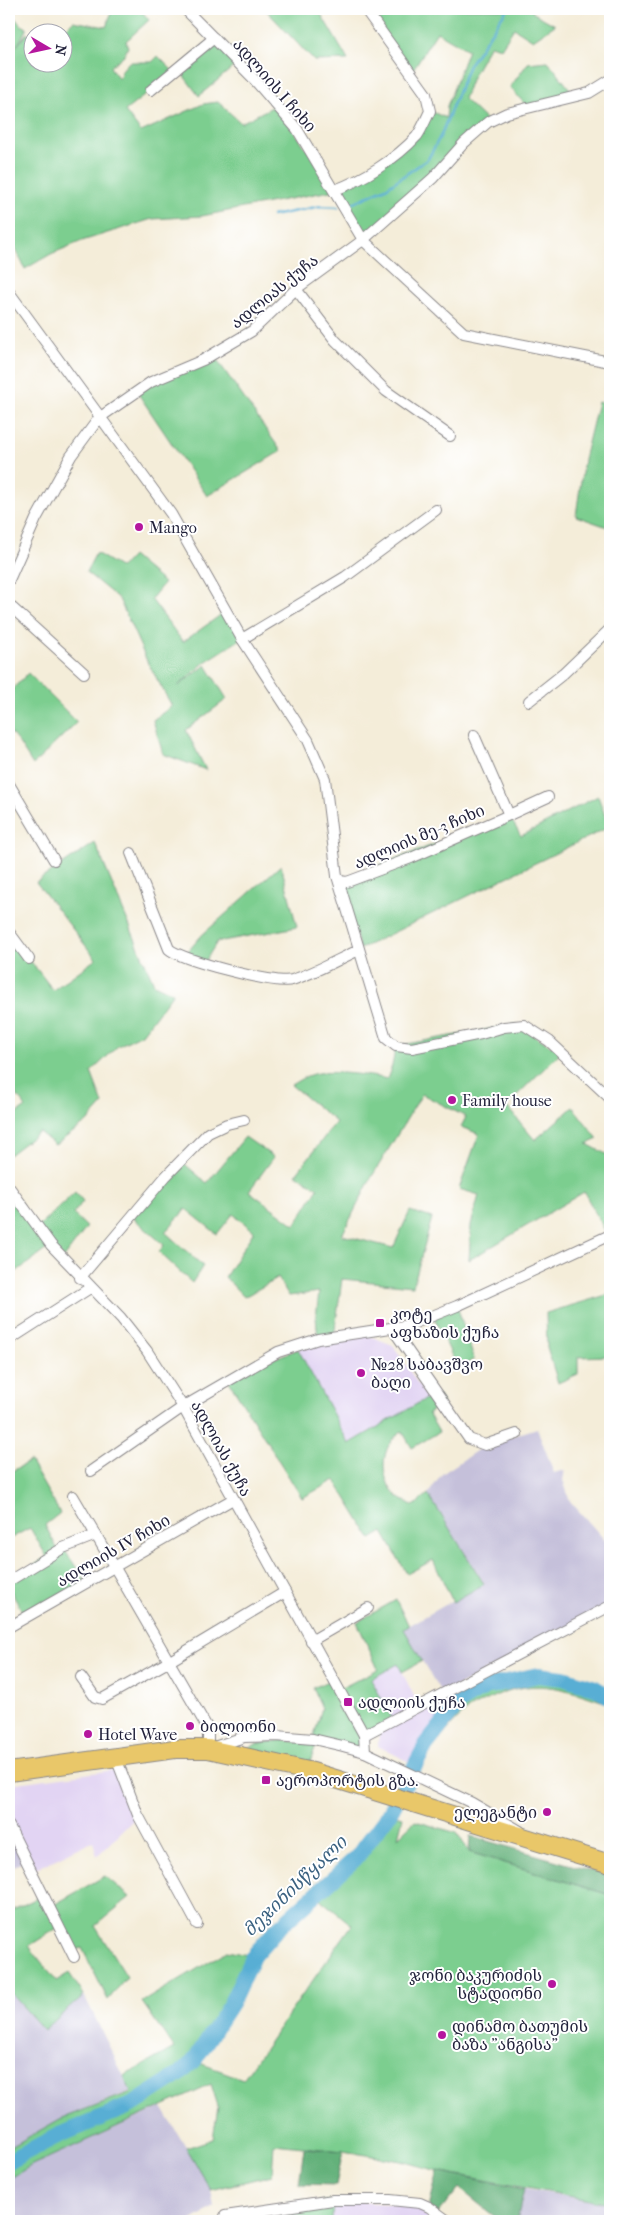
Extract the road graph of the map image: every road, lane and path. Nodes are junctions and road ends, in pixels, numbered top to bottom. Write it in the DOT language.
graph roads {
  1 [pos="185,9"];
  2 [pos="364,9"];
  3 [pos="214,38"];
  4 [pos="610,80"];
  5 [pos="151,90"];
  6 [pos="335,190"];
  7 [pos="363,240"];
  8 [pos="296,289"];
  9 [pos="9,292"];
  10 [pos="610,362"];
  11 [pos="99,418"];
  12 [pos="450,436"];
  13 [pos="436,510"];
  14 [pos="9,580"];
  15 [pos="9,605"];
  16 [pos="610,629"];
  17 [pos="242,639"];
  18 [pos="84,673"];
  19 [pos="529,701"];
  20 [pos="474,735"];
  21 [pos="9,784"];
  22 [pos="548,797"];
  23 [pos="508,815"];
  24 [pos="132,853"];
  25 [pos="54,860"];
  26 [pos="337,876"];
  27 [pos="9,932"];
  28 [pos="359,950"];
  29 [pos="29,959"];
  30 [pos="610,1098"];
  31 [pos="244,1120"];
  32 [pos="9,1187"];
  33 [pos="610,1235"];
  34 [pos="80,1278"];
  35 [pos="90,1288"];
  36 [pos="392,1328"];
  37 [pos="9,1340"];
  38 [pos="183,1406"];
  39 [pos="517,1434"];
  40 [pos="91,1472"];
  41 [pos="74,1496"];
  42 [pos="233,1498"];
  43 [pos="96,1535"];
  44 [pos="115,1566"];
  45 [pos="9,1581"];
  46 [pos="285,1592"];
  47 [pos="610,1606"];
  48 [pos="368,1608"];
  49 [pos="9,1627"];
  50 [pos="311,1640"];
  51 [pos="170,1661"];
  52 [pos="81,1677"];
  53 [pos="364,1735"];
  54 [pos="244,1737"];
  55 [pos="208,1749"];
  56 [pos="365,1752"];
  57 [pos="236,1758"];
  58 [pos="118,1763"];
  59 [pos="9,1772"];
  60 [pos="9,1778"];
  61 [pos="411,1807"];
  62 [pos="9,1826"];
  63 [pos="530,1840"];
  64 [pos="610,1864"];
  65 [pos="610,1872"];
  66 [pos="197,1924"];
  67 [pos="74,1957"];
  68 [pos="225,2216"];
  69 [pos="448,2221"];
  1 -- 3 [label="street, ადლიის I ჩიხი"];
  2 -- 6 [label="street"];
  3 -- 5 [label="street"];
  3 -- 6 [label="street, ადლიის I ჩიხი"];
  4 -- 7 [label="street, ადლიას ქუჩა"];
  6 -- 7 [label="street, ადლიის I ჩიხი"];
  7 -- 8 [label="street, ადლიას ქუჩა"];
  7 -- 10 [label="street, ადლიის I ჩიხი"];
  8 -- 11 [label="street, ადლიას ქუჩა"];
  8 -- 12 [label="street"];
  9 -- 11 [label="street, ადლიის მე-3 ჩიხი"];
  11 -- 14 [label="street, ადლიას ქუჩა"];
  11 -- 17 [label="street, ადლიის მე-3 ჩიხი"];
  13 -- 17 [label="street"];
  15 -- 18 [label="street"];
  16 -- 19 [label="street"];
  17 -- 26 [label="street, ადლიის მე-3 ჩიხი"];
  20 -- 23 [label="street, ადლიის მე-3 ჩიხი"];
  21 -- 25 [label="street"];
  22 -- 23 [label="street"];
  23 -- 26 [label="street, ადლიის მე-3 ჩიხი"];
  24 -- 28 [label="street"];
  26 -- 28 [label="street"];
  27 -- 29 [label="street"];
  28 -- 30 [label="street"];
  31 -- 34 [label="street"];
  32 -- 34 [label="street, ადლიას ქუჩა"];
  33 -- 36 [label="street"];
  34 -- 35 [label="street, ადლიას ქუჩა"];
  35 -- 37 [label="street"];
  35 -- 38 [label="street, ადლიას ქუჩა"];
  36 -- 38 [label="street"];
  36 -- 39 [label="street"];
  38 -- 40 [label="street"];
  38 -- 42 [label="street, ადლიას ქუჩა"];
  41 -- 43 [label="street"];
  42 -- 44 [label="street, ადლიის IV ჩიხი"];
  42 -- 46 [label="street, ადლიას ქუჩა"];
  43 -- 44 [label="street"];
  43 -- 45 [label="street"];
  44 -- 49 [label="street, ადლიის IV ჩიხი"];
  44 -- 51 [label="street"];
  46 -- 50 [label="street, ადლიას ქუჩა"];
  46 -- 51 [label="street"];
  47 -- 53 [label="street"];
  48 -- 50 [label="street"];
  50 -- 53 [label="street, ადლიას ქუჩა"];
  51 -- 52 [label="street"];
  51 -- 55 [label="street"];
  53 -- 56 [label="street, ადლიას ქუჩა"];
  54 -- 55 [label="street"];
  54 -- 56 [label="street"];
  54 -- 57 [label="street"];
  55 -- 57 [label="highway"];
  55 -- 59 [label="highway"];
  56 -- 63 [label="street"];
  57 -- 58 [label="highway"];
  57 -- 61 [label="highway"];
  58 -- 60 [label="highway"];
  58 -- 66 [label="street"];
  61 -- 63 [label="highway"];
  61 -- 65 [label="highway"];
  62 -- 67 [label="street"];
  63 -- 64 [label="highway"];
  68 -- 69 [label="street"];
}
